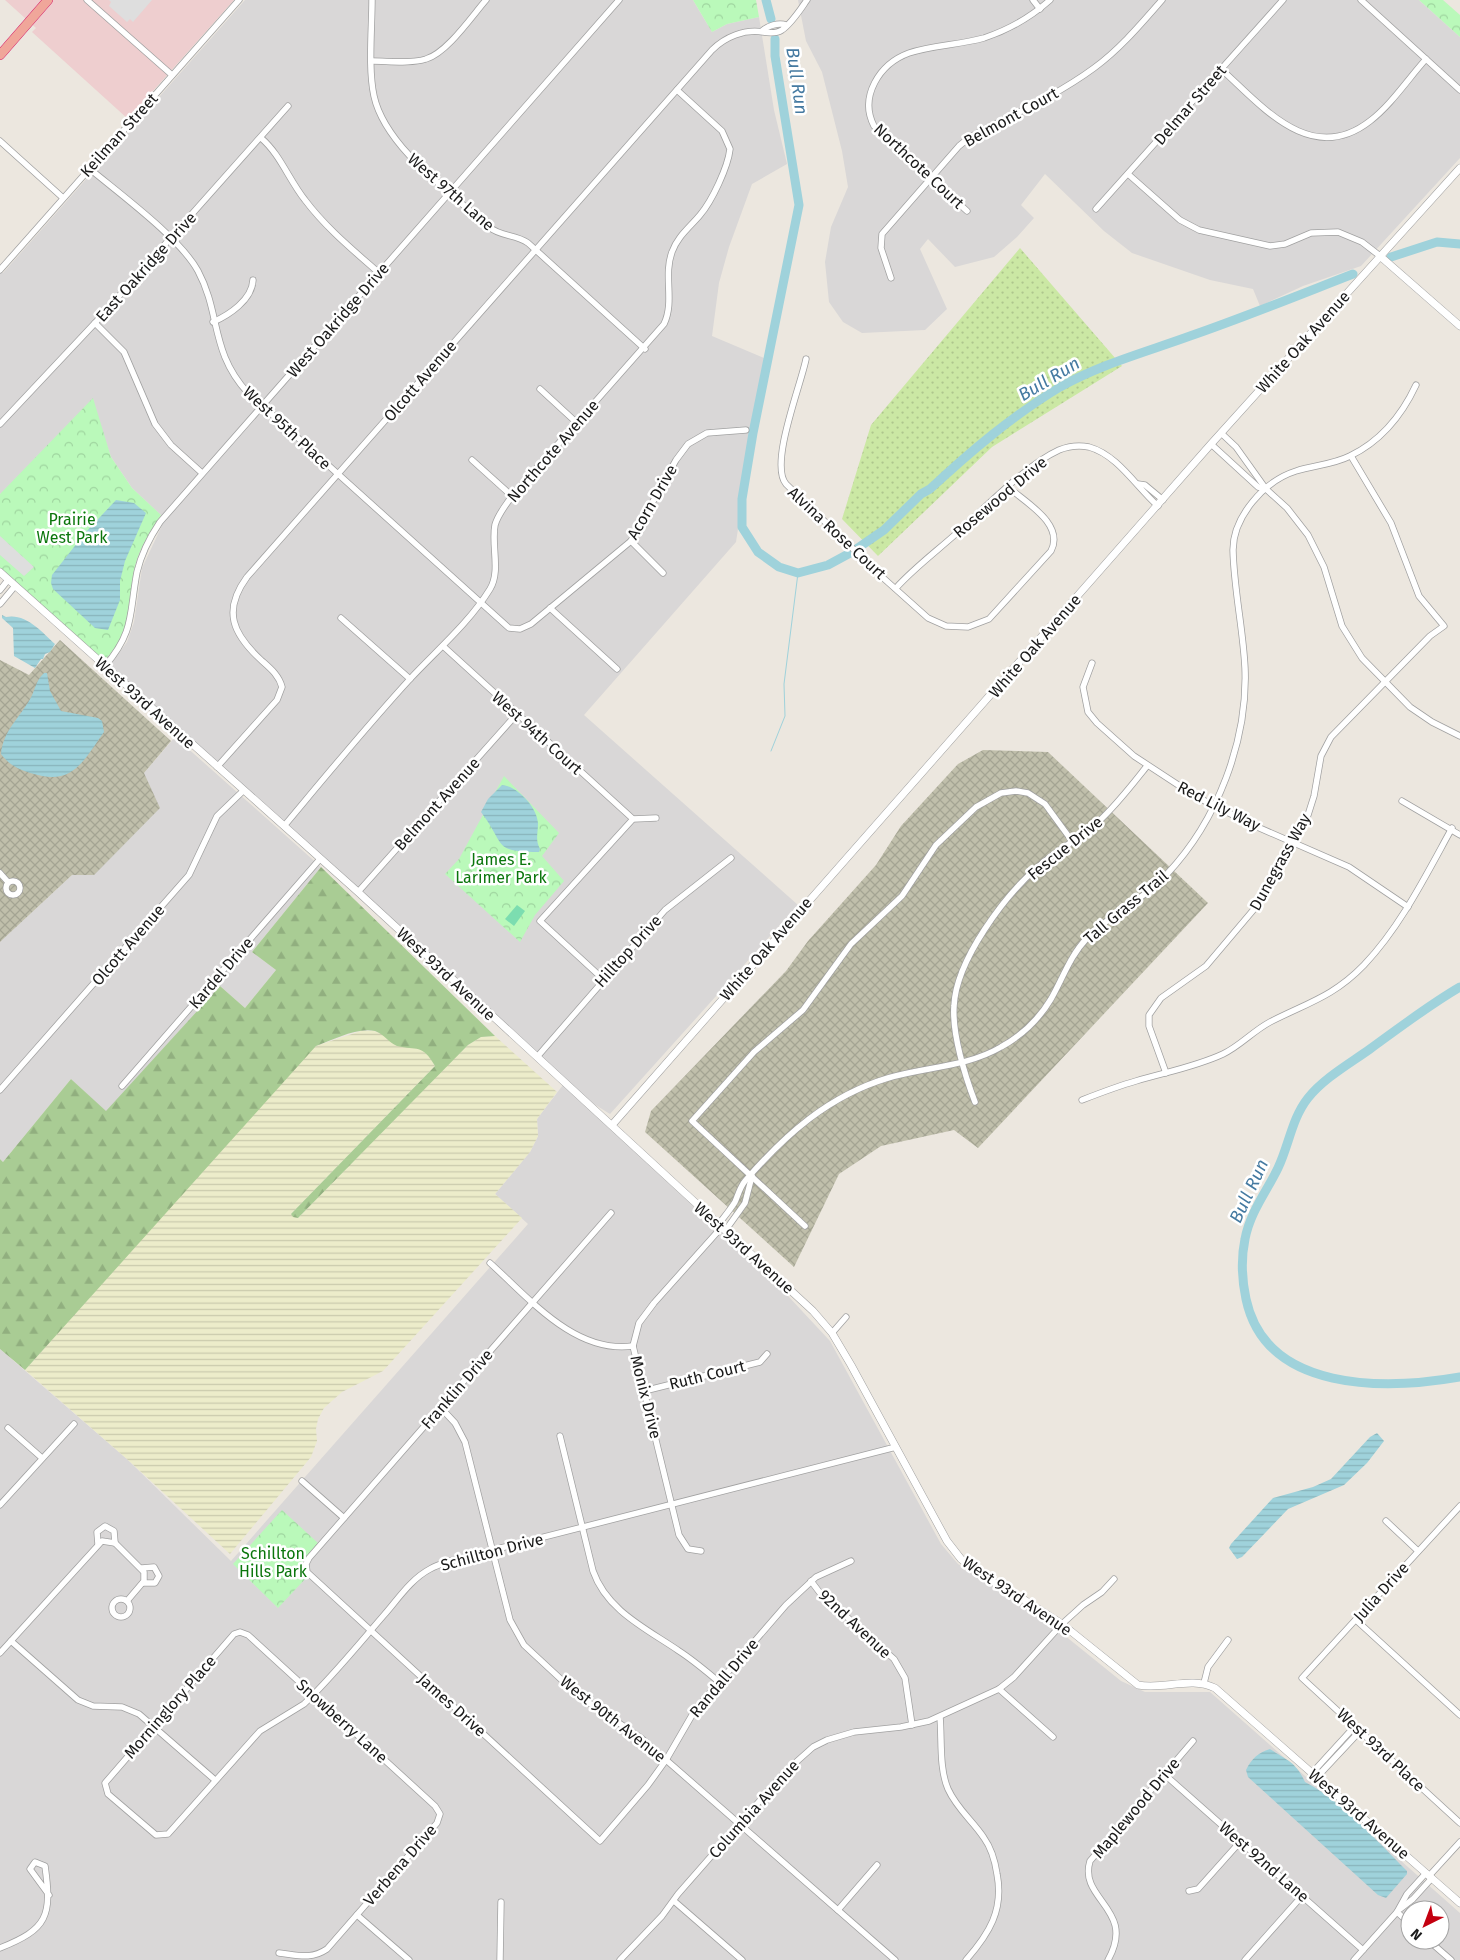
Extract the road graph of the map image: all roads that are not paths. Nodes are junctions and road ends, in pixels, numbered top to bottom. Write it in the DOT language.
graph roads {
  1 [pos="48,0"];
  2 [pos="87,0"];
  3 [pos="239,0"];
  4 [pos="372,0"];
  5 [pos="486,0"];
  6 [pos="619,0"];
  7 [pos="807,0"];
  8 [pos="1034,0"];
  9 [pos="1050,0"];
  10 [pos="1162,0"];
  11 [pos="1283,0"];
  12 [pos="1361,0"];
  13 [pos="1040,9"];
  14 [pos="0,55"];
  15 [pos="1426,59"];
  16 [pos="372,61"];
  17 [pos="1221,69"];
  18 [pos="172,75"];
  19 [pos="677,90"];
  20 [pos="1460,90"];
  21 [pos="288,106"];
  22 [pos="261,138"];
  23 [pos="0,141"];
  24 [pos="90,168"];
  25 [pos="1460,168"];
  26 [pos="1128,174"];
  27 [pos="930,178"];
  28 [pos="450,192"];
  29 [pos="62,197"];
  30 [pos="1096,209"];
  31 [pos="967,211"];
  32 [pos="171,239"];
  33 [pos="536,250"];
  34 [pos="1380,256"];
  35 [pos="0,270"];
  36 [pos="379,274"];
  37 [pos="891,278"];
  38 [pos="253,280"];
  39 [pos="213,322"];
  40 [pos="95,323"];
  41 [pos="1460,326"];
  42 [pos="645,349"];
  43 [pos="806,359"];
  44 [pos="1416,385"];
  45 [pos="540,389"];
  46 [pos="261,406"];
  47 [pos="577,423"];
  48 [pos="0,424"];
  49 [pos="746,430"];
  50 [pos="1221,432"];
  51 [pos="1211,444"];
  52 [pos="1351,456"];
  53 [pos="472,460"];
  54 [pos="202,473"];
  55 [pos="338,475"];
  56 [pos="1008,487"];
  57 [pos="1266,489"];
  58 [pos="512,496"];
  59 [pos="1160,503"];
  60 [pos="631,541"];
  61 [pos="0,572"];
  62 [pos="663,573"];
  63 [pos="8,580"];
  64 [pos="15,586"];
  65 [pos="896,588"];
  66 [pos="0,590"];
  67 [pos="0,604"];
  68 [pos="480,604"];
  69 [pos="550,608"];
  70 [pos="341,618"];
  71 [pos="516,629"];
  72 [pos="443,646"];
  73 [pos="1092,663"];
  74 [pos="105,666"];
  75 [pos="618,669"];
  76 [pos="410,680"];
  77 [pos="1384,683"];
  78 [pos="516,715"];
  79 [pos="1460,736"];
  80 [pos="1147,766"];
  81 [pos="217,767"];
  82 [pos="243,791"];
  83 [pos="1402,801"];
  84 [pos="1213,805"];
  85 [pos="656,818"];
  86 [pos="633,819"];
  87 [pos="284,826"];
  88 [pos="1452,828"];
  89 [pos="1460,835"];
  90 [pos="1072,841"];
  91 [pos="1293,842"];
  92 [pos="731,858"];
  93 [pos="320,859"];
  94 [pos="0,873"];
  95 [pos="8,882"];
  96 [pos="358,892"];
  97 [pos="1408,906"];
  98 [pos="603,979"];
  99 [pos="537,1057"];
  100 [pos="962,1062"];
  101 [pos="1166,1073"];
  102 [pos="122,1086"];
  103 [pos="0,1090"];
  104 [pos="1082,1100"];
  105 [pos="975,1102"];
  106 [pos="612,1125"];
  107 [pos="752,1176"];
  108 [pos="611,1213"];
  109 [pos="805,1226"];
  110 [pos="721,1228"];
  111 [pos="490,1264"];
  112 [pos="533,1301"];
  113 [pos="846,1316"];
  114 [pos="832,1334"];
  115 [pos="633,1346"];
  116 [pos="767,1354"];
  117 [pos="644,1391"];
  118 [pos="440,1408"];
  119 [pos="74,1424"];
  120 [pos="8,1428"];
  121 [pos="560,1436"];
  122 [pos="896,1447"];
  123 [pos="42,1458"];
  124 [pos="302,1481"];
  125 [pos="0,1505"];
  126 [pos="673,1505"];
  127 [pos="1460,1506"];
  128 [pos="344,1518"];
  129 [pos="1386,1521"];
  130 [pos="582,1528"];
  131 [pos="115,1543"];
  132 [pos="98,1544"];
  133 [pos="493,1550"];
  134 [pos="701,1551"];
  135 [pos="1418,1551"];
  136 [pos="851,1561"];
  137 [pos="142,1568"];
  138 [pos="306,1568"];
  139 [pos="1114,1579"];
  140 [pos="811,1581"];
  141 [pos="143,1583"];
  142 [pos="127,1601"];
  143 [pos="1356,1620"];
  144 [pos="1062,1624"];
  145 [pos="371,1631"];
  146 [pos="240,1632"];
  147 [pos="1228,1640"];
  148 [pos="11,1641"];
  149 [pos="0,1653"];
  150 [pos="1302,1678"];
  151 [pos="719,1682"];
  152 [pos="1204,1683"];
  153 [pos="999,1689"];
  154 [pos="313,1695"];
  155 [pos="1460,1715"];
  156 [pos="940,1717"];
  157 [pos="912,1725"];
  158 [pos="153,1726"];
  159 [pos="1357,1729"];
  160 [pos="1053,1737"];
  161 [pos="1193,1741"];
  162 [pos="666,1760"];
  163 [pos="1164,1774"];
  164 [pos="1315,1775"];
  165 [pos="215,1780"];
  166 [pos="440,1814"];
  167 [pos="1460,1823"];
  168 [pos="740,1824"];
  169 [pos="161,1836"];
  170 [pos="600,1841"];
  171 [pos="1240,1842"];
  172 [pos="1460,1842"];
  173 [pos="877,1865"];
  174 [pos="1429,1876"];
  175 [pos="1188,1891"];
  176 [pos="50,1895"];
  177 [pos="1302,1896"];
  178 [pos="674,1901"];
  179 [pos="501,1902"];
  180 [pos="1460,1903"];
  181 [pos="838,1910"];
  182 [pos="1397,1912"];
  183 [pos="357,1914"];
  184 [pos="1400,1915"];
  185 [pos="0,1948"];
  186 [pos="1363,1950"];
  187 [pos="1440,1950"];
  188 [pos="279,1952"];
  189 [pos="408,1960"];
  190 [pos="500,1960"];
  191 [pos="620,1960"];
  192 [pos="742,1960"];
  193 [pos="895,1960"];
  194 [pos="966,1960"];
  195 [pos="1108,1960"];
  196 [pos="1245,1960"];
  197 [pos="1354,1960"];
  198 [pos="1451,1960"];
  1 -- 14 [label="highway"];
  2 -- 18 [label="street"];
  3 -- 18 [label="street, Keilman Street"];
  4 -- 16 [label="street, West 97th Lane"];
  5 -- 16 [label="street"];
  6 -- 28 [label="street, West Oakridge Drive"];
  7 -- 19 [label="street, Olcott Avenue"];
  8 -- 13 [label="street"];
  9 -- 13 [label="street, Northcote Court"];
  10 -- 27 [label="street, Belmont Court"];
  11 -- 17 [label="street, Delmar Street"];
  12 -- 15 [label="street"];
  13 -- 27 [label="street, Northcote Court"];
  15 -- 17 [label="street"];
  15 -- 20 [label="street"];
  16 -- 28 [label="street, West 97th Lane"];
  17 -- 26 [label="street, Delmar Street"];
  18 -- 24 [label="street, Keilman Street"];
  19 -- 33 [label="street, Olcott Avenue"];
  19 -- 42 [label="street, Northcote Avenue"];
  21 -- 22 [label="street, East Oakridge Drive"];
  22 -- 32 [label="street, East Oakridge Drive"];
  22 -- 36 [label="street"];
  23 -- 29 [label="street"];
  24 -- 29 [label="street, Keilman Street"];
  24 -- 32 [label="street, West 95th Place"];
  25 -- 34 [label="street, White Oak Avenue"];
  26 -- 30 [label="street, Delmar Street"];
  26 -- 34 [label="street"];
  27 -- 31 [label="street, Northcote Court"];
  27 -- 37 [label="street, Belmont Court"];
  28 -- 33 [label="street, West 97th Lane"];
  28 -- 36 [label="street, West Oakridge Drive"];
  29 -- 35 [label="street, Keilman Street"];
  32 -- 39 [label="street, West 95th Place"];
  32 -- 40 [label="street, East Oakridge Drive"];
  33 -- 42 [label="street, West 97th Lane"];
  33 -- 55 [label="street, Olcott Avenue"];
  34 -- 41 [label="street"];
  34 -- 50 [label="street, White Oak Avenue"];
  36 -- 46 [label="street, West Oakridge Drive"];
  38 -- 39 [label="street"];
  39 -- 46 [label="street, West 95th Place"];
  40 -- 48 [label="street, East Oakridge Drive"];
  40 -- 54 [label="street"];
  42 -- 47 [label="street, Northcote Avenue"];
  43 -- 65 [label="street, Alvina Rose Court"];
  44 -- 52 [label="street, Tall Grass Trail"];
  45 -- 47 [label="street"];
  46 -- 54 [label="street, West Oakridge Drive"];
  46 -- 55 [label="street, West 95th Place"];
  47 -- 58 [label="street, Northcote Avenue"];
  49 -- 60 [label="street, Acorn Drive"];
  50 -- 51 [label="street, White Oak Avenue"];
  50 -- 57 [label="street"];
  51 -- 57 [label="street"];
  51 -- 59 [label="street, White Oak Avenue"];
  52 -- 57 [label="street, Tall Grass Trail"];
  52 -- 77 [label="street, Dunegrass Way"];
  53 -- 58 [label="street"];
  54 -- 74 [label="street, West Oakridge Drive"];
  55 -- 68 [label="street, West 95th Place"];
  55 -- 81 [label="street, Olcott Avenue"];
  56 -- 59 [label="street, Rosewood Drive"];
  56 -- 65 [label="street, Rosewood Drive"];
  56 -- 65 [label="street, Alvina Rose Court"];
  57 -- 77 [label="street"];
  57 -- 84 [label="street, Tall Grass Trail"];
  58 -- 68 [label="street, Northcote Avenue"];
  59 -- 106 [label="street, White Oak Avenue"];
  60 -- 62 [label="street"];
  60 -- 69 [label="street, Acorn Drive"];
  61 -- 63 [label="street, West 93rd Avenue"];
  63 -- 64 [label="street, West 93rd Avenue"];
  63 -- 66 [label="street"];
  64 -- 67 [label="street"];
  64 -- 74 [label="street, West 93rd Avenue"];
  68 -- 71 [label="street, West 95th Place"];
  68 -- 72 [label="street, Northcote Avenue"];
  69 -- 71 [label="street, Acorn Drive"];
  69 -- 75 [label="street"];
  70 -- 76 [label="street"];
  72 -- 76 [label="street, Northcote Avenue"];
  72 -- 78 [label="street, West 94th Court"];
  73 -- 80 [label="street, Red Lily Way"];
  74 -- 81 [label="street, West 93rd Avenue"];
  76 -- 87 [label="street, Northcote Avenue"];
  77 -- 79 [label="street"];
  77 -- 91 [label="street, Dunegrass Way"];
  78 -- 86 [label="street, West 94th Court"];
  78 -- 96 [label="street, Belmont Avenue"];
  80 -- 84 [label="street, Red Lily Way"];
  80 -- 90 [label="street, Fescue Drive"];
  81 -- 82 [label="street, West 93rd Avenue"];
  82 -- 87 [label="street, West 93rd Avenue"];
  82 -- 103 [label="street, Olcott Avenue"];
  83 -- 88 [label="street"];
  84 -- 91 [label="street, Red Lily Way"];
  84 -- 100 [label="street, Tall Grass Trail"];
  85 -- 86 [label="street"];
  86 -- 98 [label="street"];
  87 -- 93 [label="street, West 93rd Avenue"];
  88 -- 89 [label="street"];
  88 -- 97 [label="street"];
  90 -- 100 [label="street, Fescue Drive"];
  90 -- 107 [label="street"];
  91 -- 97 [label="street, Red Lily Way"];
  91 -- 101 [label="street, Dunegrass Way"];
  92 -- 98 [label="street, Hilltop Drive"];
  93 -- 96 [label="street, West 93rd Avenue"];
  93 -- 102 [label="street, Kardel Drive"];
  94 -- 95 [label="street"];
  96 -- 99 [label="street, West 93rd Avenue"];
  97 -- 101 [label="street"];
  98 -- 99 [label="street, Hilltop Drive"];
  99 -- 106 [label="street, West 93rd Avenue"];
  100 -- 105 [label="street, Fescue Drive"];
  100 -- 107 [label="street, Tall Grass Trail"];
  101 -- 104 [label="street"];
  106 -- 110 [label="street, West 93rd Avenue"];
  107 -- 109 [label="street"];
  107 -- 110 [label="street, Tall Grass Trail"];
  107 -- 110 [label="street, Tall Grass Trail"];
  108 -- 112 [label="street, Franklin Drive"];
  110 -- 114 [label="street, West 93rd Avenue"];
  110 -- 115 [label="street, Monix Drive"];
  111 -- 112 [label="street"];
  112 -- 115 [label="street"];
  112 -- 118 [label="street, Franklin Drive"];
  113 -- 114 [label="street"];
  114 -- 122 [label="street, West 93rd Avenue"];
  115 -- 117 [label="street, Monix Drive"];
  116 -- 117 [label="street, Ruth Court"];
  117 -- 126 [label="street, Monix Drive"];
  118 -- 128 [label="street, Franklin Drive"];
  118 -- 133 [label="street, West 90th Avenue"];
  119 -- 123 [label="street"];
  120 -- 123 [label="street"];
  121 -- 130 [label="street"];
  122 -- 126 [label="street, Schillton Drive"];
  122 -- 144 [label="street, West 93rd Avenue"];
  123 -- 125 [label="street"];
  124 -- 128 [label="street"];
  126 -- 130 [label="street, Schillton Drive"];
  126 -- 134 [label="street, Monix Drive"];
  127 -- 135 [label="street, Julia Drive"];
  128 -- 138 [label="street, Franklin Drive"];
  129 -- 135 [label="street"];
  130 -- 133 [label="street, Schillton Drive"];
  130 -- 151 [label="street"];
  131 -- 132 [label="street"];
  131 -- 132 [label="street"];
  131 -- 137 [label="street"];
  132 -- 148 [label="street"];
  133 -- 145 [label="street, Schillton Drive"];
  133 -- 162 [label="street, West 90th Avenue"];
  135 -- 143 [label="street, Julia Drive"];
  136 -- 140 [label="street, Randall Drive"];
  137 -- 141 [label="street"];
  137 -- 141 [label="street"];
  138 -- 145 [label="street, James Drive"];
  139 -- 144 [label="street, Columbia Avenue"];
  140 -- 151 [label="street, Randall Drive"];
  140 -- 157 [label="street, 92nd Avenue"];
  141 -- 142 [label="street"];
  143 -- 150 [label="street, Julia Drive"];
  143 -- 155 [label="street"];
  144 -- 152 [label="street, West 93rd Avenue"];
  144 -- 153 [label="street, Columbia Avenue"];
  145 -- 154 [label="street, Schillton Drive"];
  145 -- 170 [label="street, James Drive"];
  146 -- 154 [label="street, Snowberry Lane"];
  146 -- 158 [label="street, Morninglory Place"];
  147 -- 152 [label="street"];
  148 -- 149 [label="street"];
  148 -- 158 [label="street"];
  150 -- 159 [label="street, West 93rd Place"];
  151 -- 162 [label="street, Randall Drive"];
  152 -- 164 [label="street, West 93rd Avenue"];
  153 -- 156 [label="street, Columbia Avenue"];
  153 -- 160 [label="street"];
  154 -- 165 [label="street, Schillton Drive"];
  154 -- 166 [label="street, Snowberry Lane"];
  156 -- 157 [label="street, Columbia Avenue"];
  156 -- 194 [label="street"];
  157 -- 168 [label="street, Columbia Avenue"];
  158 -- 165 [label="street"];
  158 -- 169 [label="street, Morninglory Place"];
  159 -- 164 [label="street"];
  159 -- 167 [label="street, West 93rd Place"];
  161 -- 163 [label="street, Maplewood Drive"];
  162 -- 168 [label="street, West 90th Avenue"];
  162 -- 170 [label="street, Randall Drive"];
  163 -- 171 [label="street, West 92nd Lane"];
  163 -- 195 [label="street, Maplewood Drive"];
  164 -- 174 [label="street, West 93rd Avenue"];
  165 -- 169 [label="street, Schillton Drive"];
  166 -- 183 [label="street, Verbena Drive"];
  168 -- 178 [label="street, Columbia Avenue"];
  168 -- 181 [label="street, West 90th Avenue"];
  171 -- 175 [label="street"];
  171 -- 177 [label="street, West 92nd Lane"];
  172 -- 174 [label="street"];
  173 -- 181 [label="street"];
  174 -- 180 [label="street, West 93rd Avenue"];
  174 -- 182 [label="street"];
  176 -- 176 [label="street"];
  176 -- 185 [label="street"];
  177 -- 186 [label="street, West 92nd Lane"];
  177 -- 196 [label="street"];
  178 -- 191 [label="street, Columbia Avenue"];
  178 -- 192 [label="street"];
  179 -- 190 [label="street"];
  181 -- 193 [label="street, West 90th Avenue"];
  182 -- 184 [label="street"];
  182 -- 186 [label="street"];
  183 -- 188 [label="street, Verbena Drive"];
  183 -- 189 [label="street"];
  186 -- 197 [label="street"];
  187 -- 198 [label="street"];
}
